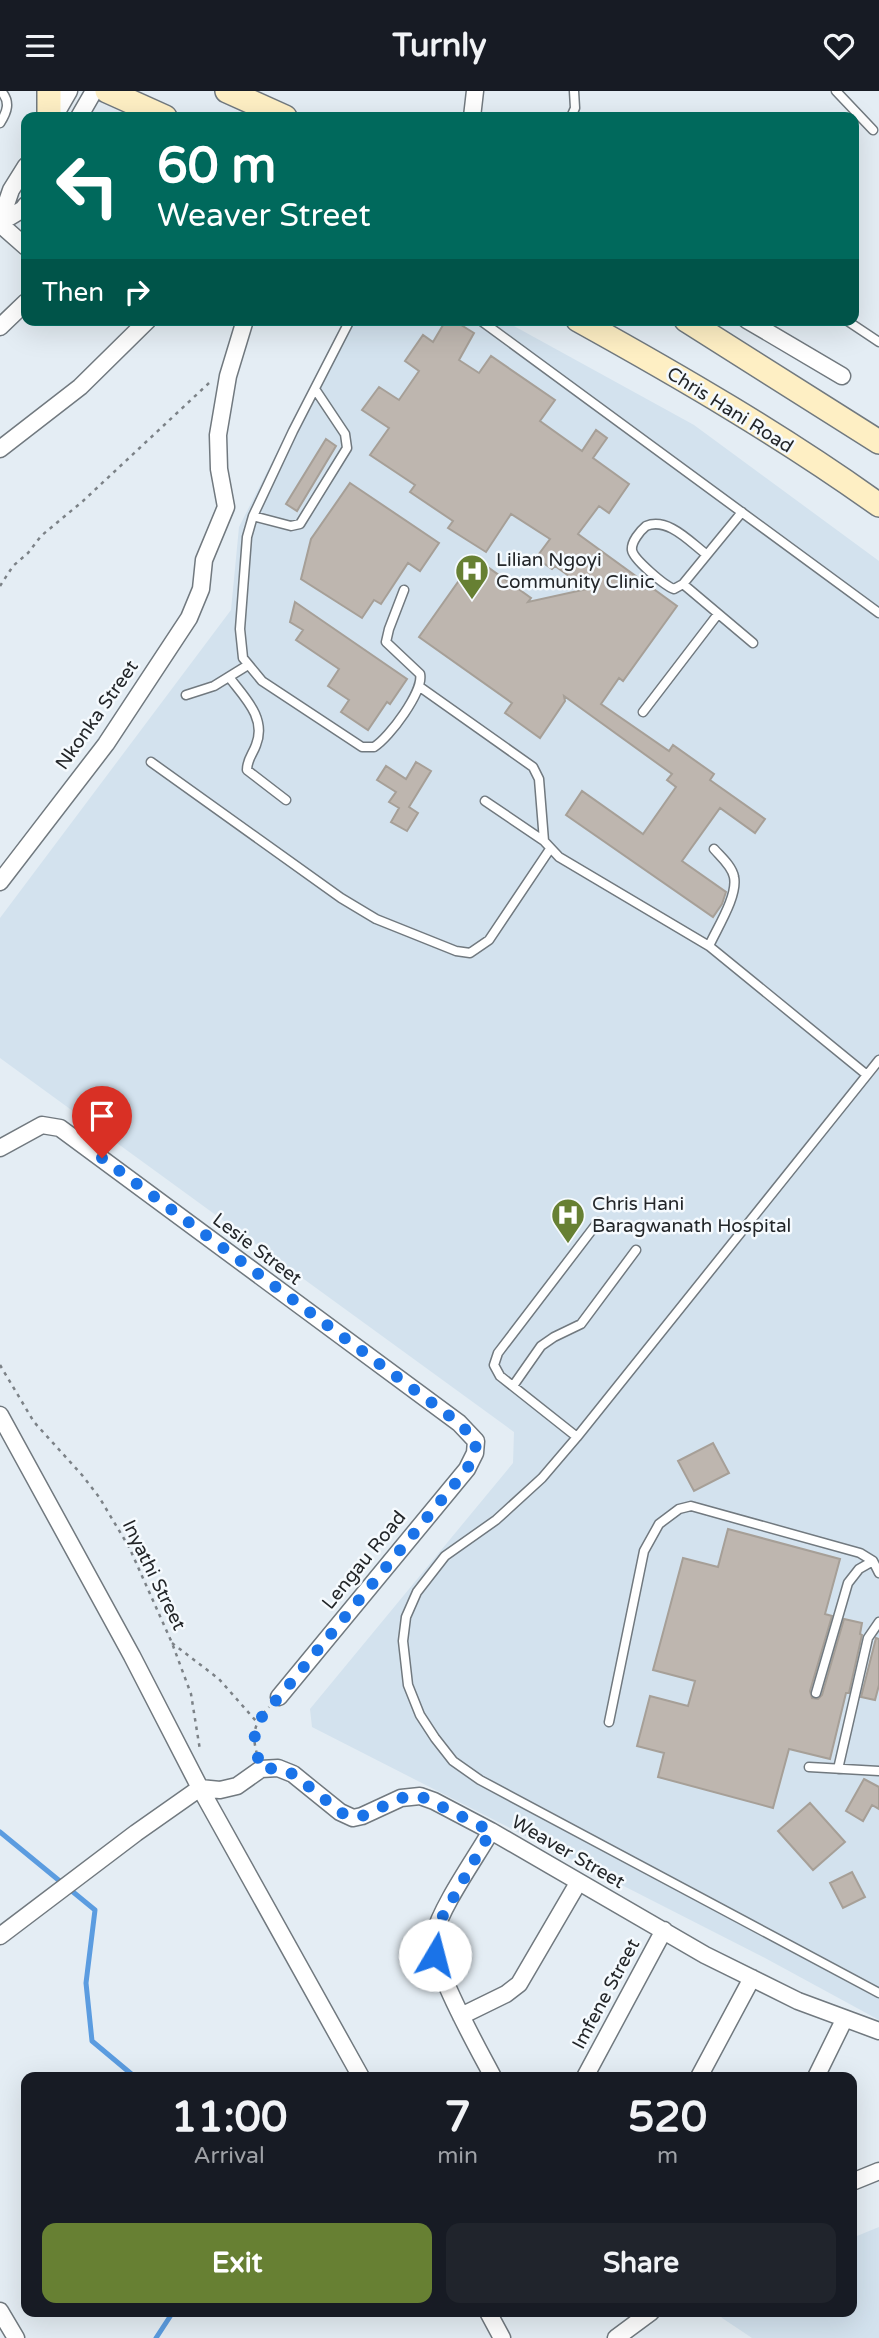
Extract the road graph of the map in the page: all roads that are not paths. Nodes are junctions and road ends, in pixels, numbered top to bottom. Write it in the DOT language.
graph roads {
  1 [pos="1,91"];
  2 [pos="49,91"];
  3 [pos="69,91"];
  4 [pos="94,91"];
  5 [pos="107,91"];
  6 [pos="227,91"];
  7 [pos="475,91"];
  8 [pos="574,91"];
  9 [pos="836,91"];
  10 [pos="51,112"];
  11 [pos="55,112"];
  12 [pos="82,112"];
  13 [pos="154,112"];
  14 [pos="274,112"];
  15 [pos="473,112"];
  16 [pos="573,112"];
  17 [pos="856,112"];
  18 [pos="859,115"];
  19 [pos="0,123"];
  20 [pos="873,130"];
  21 [pos="21,174"];
  22 [pos="21,210"];
  23 [pos="0,223"];
  24 [pos="21,242"];
  25 [pos="21,307"];
  26 [pos="142,326"];
  27 [pos="243,326"];
  28 [pos="347,326"];
  29 [pos="488,326"];
  30 [pos="589,326"];
  31 [pos="696,326"];
  32 [pos="757,326"];
  33 [pos="855,326"];
  34 [pos="0,327"];
  35 [pos="879,341"];
  36 [pos="842,376"];
  37 [pos="314,389"];
  38 [pos="878,439"];
  39 [pos="0,449"];
  40 [pos="879,505"];
  41 [pos="742,512"];
  42 [pos="253,516"];
  43 [pos="706,554"];
  44 [pos="683,584"];
  45 [pos="404,590"];
  46 [pos="879,613"];
  47 [pos="718,614"];
  48 [pos="753,643"];
  49 [pos="248,665"];
  50 [pos="229,677"];
  51 [pos="420,687"];
  52 [pos="186,695"];
  53 [pos="643,712"];
  54 [pos="151,762"];
  55 [pos="286,800"];
  56 [pos="485,801"];
  57 [pos="544,841"];
  58 [pos="550,849"];
  59 [pos="714,849"];
  60 [pos="0,882"];
  61 [pos="709,946"];
  62 [pos="879,1060"];
  63 [pos="867,1075"];
  64 [pos="0,1148"];
  65 [pos="598,1222"];
  66 [pos="636,1250"];
  67 [pos="513,1386"];
  68 [pos="0,1415"];
  69 [pos="577,1437"];
  70 [pos="476,1447"];
  71 [pos="873,1562"];
  72 [pos="879,1573"];
  73 [pos="879,1622"];
  74 [pos="816,1693"];
  75 [pos="279,1697"];
  76 [pos="609,1722"];
  77 [pos="809,1767"];
  78 [pos="838,1769"];
  79 [pos="878,1769"];
  80 [pos="200,1788"];
  81 [pos="491,1831"];
  82 [pos="578,1883"];
  83 [pos="664,1930"];
  84 [pos="4,1933"];
  85 [pos="752,1978"];
  86 [pos="879,1993"];
  87 [pos="461,2016"];
  88 [pos="844,2019"];
  89 [pos="879,2032"];
  90 [pos="357,2072"];
  91 [pos="490,2072"];
  92 [pos="588,2072"];
  93 [pos="702,2072"];
  94 [pos="818,2072"];
  95 [pos="879,2171"];
  96 [pos="857,2180"];
  97 [pos="0,2311"];
  98 [pos="491,2317"];
  99 [pos="644,2317"];
  100 [pos="16,2338"];
  101 [pos="502,2338"];
  102 [pos="616,2338"];
  1 -- 19 [label="lane"];
  2 -- 10 [label="main road"];
  3 -- 11 [label="street"];
  4 -- 12 [label="street"];
  5 -- 13 [label="main road"];
  6 -- 14 [label="main road"];
  7 -- 15 [label="street"];
  8 -- 16 [label="lane"];
  9 -- 17 [label="lane"];
  18 -- 20 [label="lane"];
  21 -- 23 [label="street"];
  22 -- 23 [label="street"];
  23 -- 24 [label="street"];
  25 -- 34 [label="street"];
  26 -- 39 [label="street"];
  27 -- 60 [label="street, Nkonka Street"];
  28 -- 37 [label="lane"];
  29 -- 41 [label="lane"];
  30 -- 40 [label="main road, Chris Hani Road"];
  31 -- 38 [label="main road"];
  32 -- 36 [label="street"];
  33 -- 35 [label="lane"];
  37 -- 42 [label="lane"];
  37 -- 42 [label="lane"];
  41 -- 43 [label="lane"];
  41 -- 46 [label="lane"];
  42 -- 49 [label="lane"];
  43 -- 44 [label="lane"];
  43 -- 44 [label="lane"];
  44 -- 47 [label="lane"];
  45 -- 51 [label="lane"];
  47 -- 48 [label="lane"];
  47 -- 53 [label="lane"];
  49 -- 50 [label="lane"];
  49 -- 51 [label="lane"];
  50 -- 52 [label="lane"];
  50 -- 55 [label="lane"];
  51 -- 57 [label="lane"];
  54 -- 58 [label="lane"];
  56 -- 57 [label="lane"];
  57 -- 58 [label="lane"];
  58 -- 61 [label="lane"];
  59 -- 61 [label="lane"];
  61 -- 63 [label="lane"];
  62 -- 63 [label="lane"];
  63 -- 69 [label="lane"];
  64 -- 70 [label="street, Lesie Street"];
  65 -- 67 [label="lane"];
  66 -- 67 [label="lane"];
  67 -- 69 [label="lane"];
  68 -- 80 [label="street"];
  69 -- 86 [label="lane"];
  70 -- 75 [label="street, Lengau Road"];
  71 -- 72 [label="lane"];
  71 -- 74 [label="lane"];
  71 -- 76 [label="lane"];
  73 -- 78 [label="lane"];
  77 -- 78 [label="lane"];
  78 -- 79 [label="lane"];
  80 -- 81 [label="street, Weaver Street"];
  80 -- 84 [label="street"];
  80 -- 90 [label="street"];
  81 -- 82 [label="street, Weaver Street"];
  81 -- 87 [label="street"];
  82 -- 83 [label="street, Weaver Street"];
  82 -- 87 [label="street"];
  83 -- 85 [label="street, Weaver Street"];
  83 -- 92 [label="street, Imfene Street"];
  85 -- 88 [label="street, Weaver Street"];
  85 -- 93 [label="street"];
  87 -- 91 [label="street"];
  88 -- 89 [label="street, Weaver Street"];
  88 -- 94 [label="street"];
  95 -- 96 [label="street"];
  97 -- 100 [label="street"];
  98 -- 101 [label="street"];
  99 -- 102 [label="street"];
}
